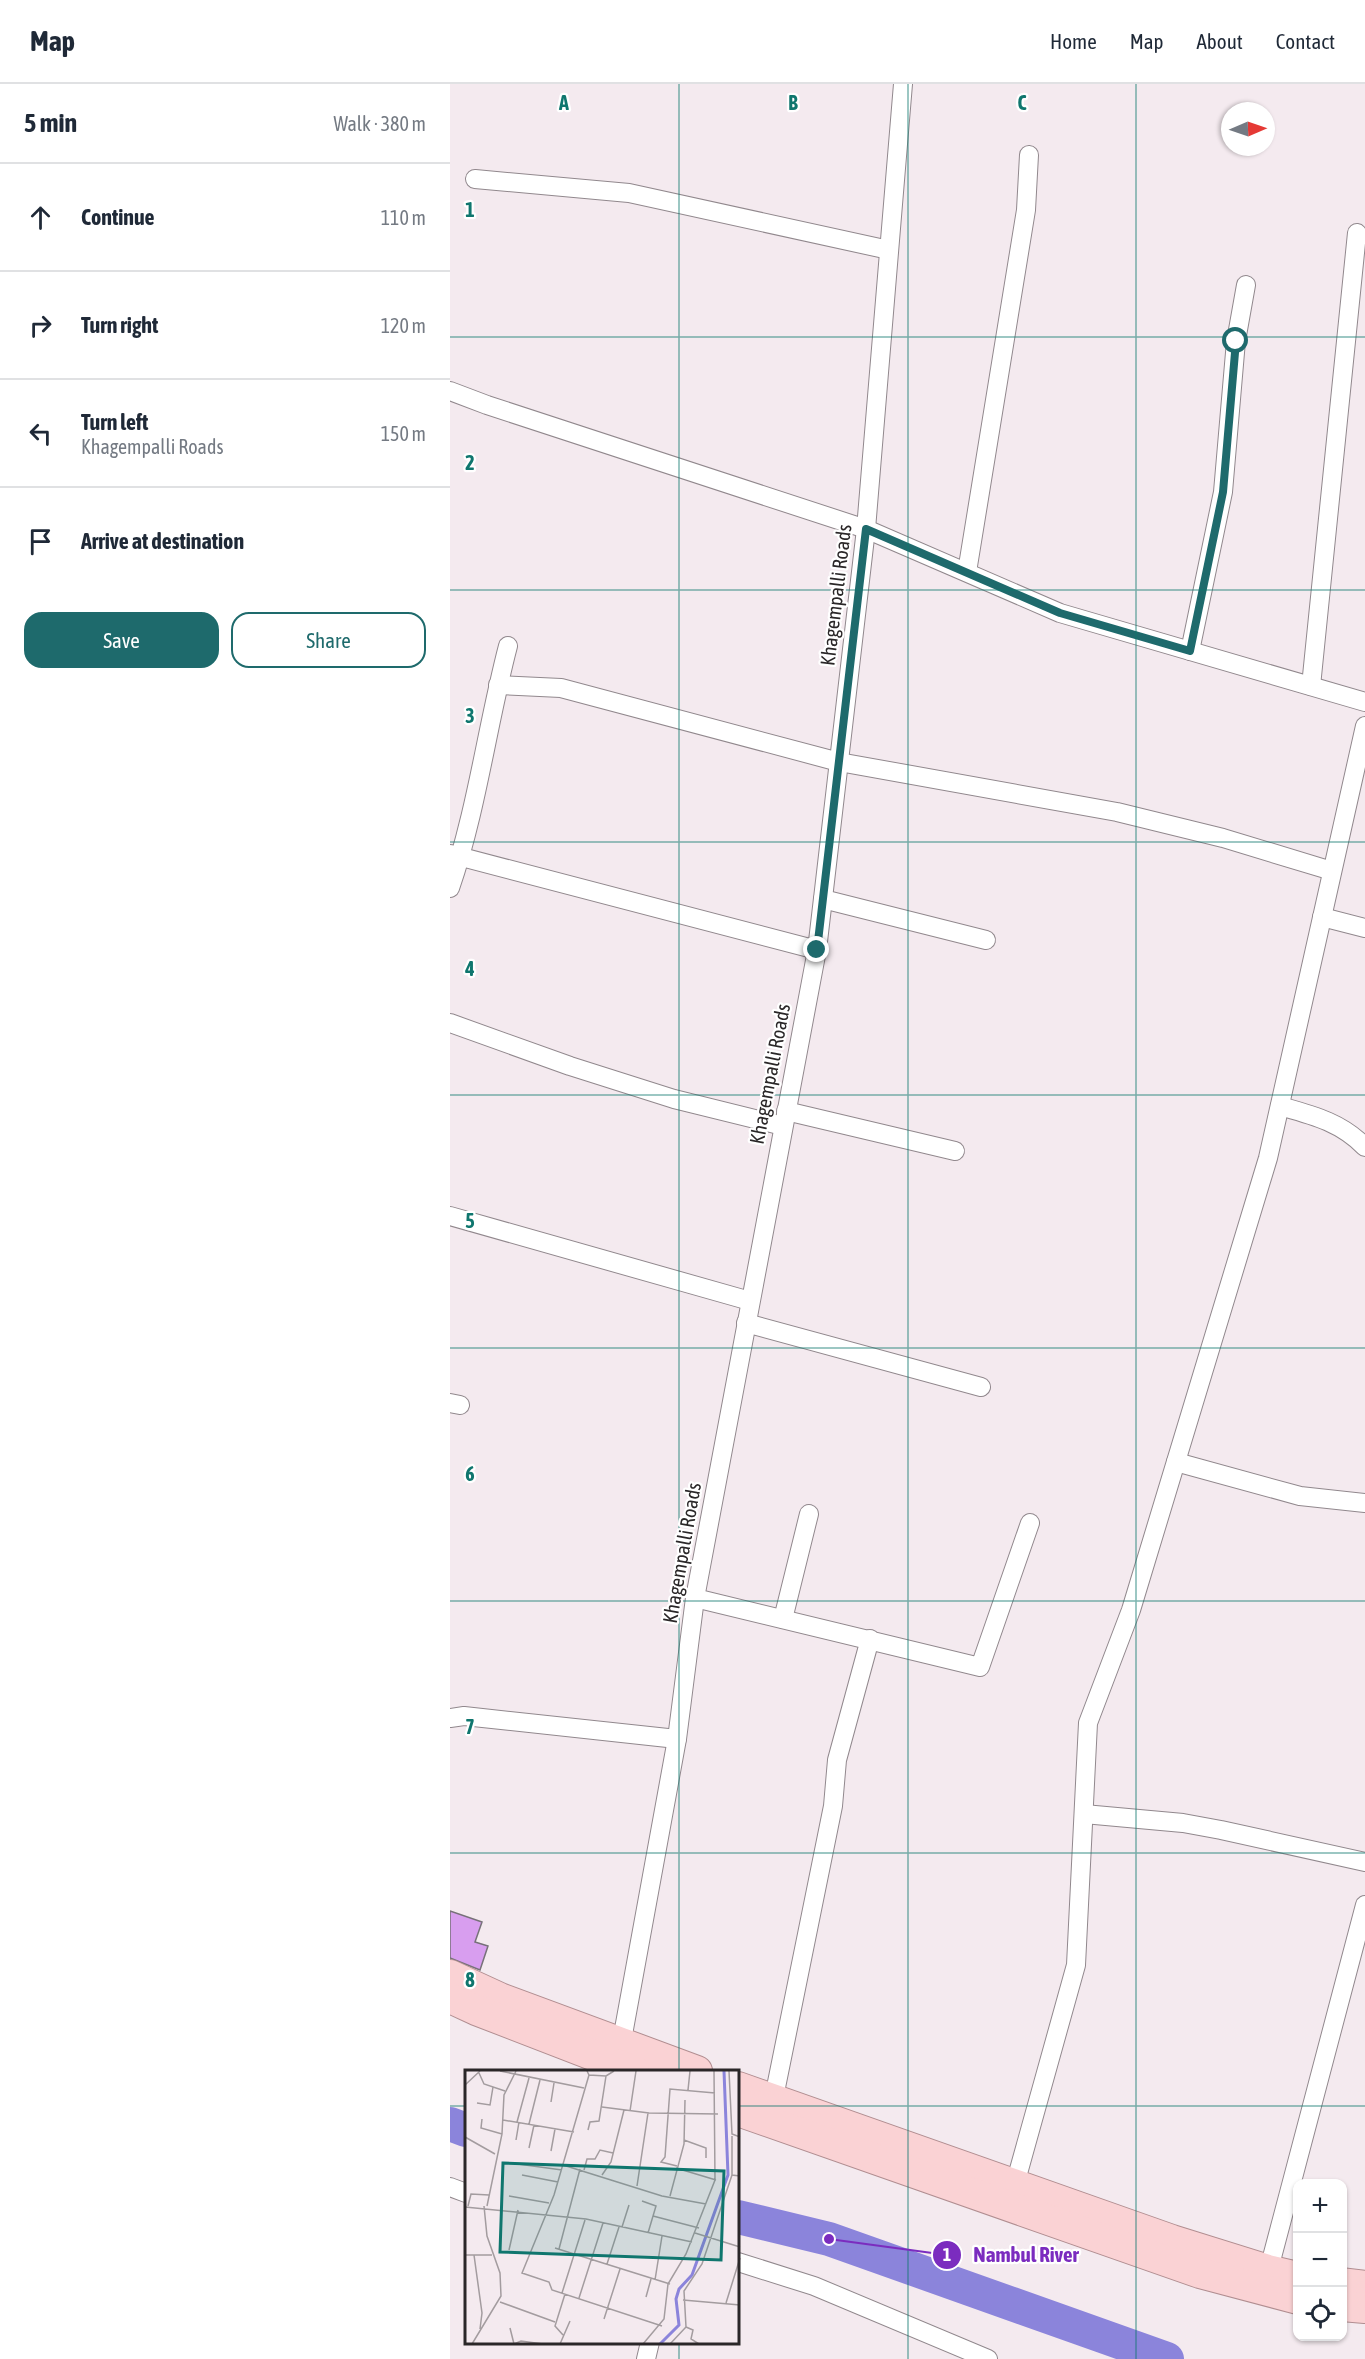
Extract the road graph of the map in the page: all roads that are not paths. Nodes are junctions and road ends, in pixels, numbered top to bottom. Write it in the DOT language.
graph roads {
  1 [pos="903,84"];
  2 [pos="1029,155"];
  3 [pos="475,179"];
  4 [pos="1357,233"];
  5 [pos="889,250"];
  6 [pos="1246,285"];
  7 [pos="450,391"];
  8 [pos="866,529"];
  9 [pos="967,572"];
  10 [pos="508,646"];
  11 [pos="1190,651"];
  12 [pos="498,685"];
  13 [pos="1311,686"];
  14 [pos="1365,702"];
  15 [pos="1365,726"];
  16 [pos="839,761"];
  17 [pos="455,856"];
  18 [pos="1332,871"];
  19 [pos="450,888"];
  20 [pos="823,899"];
  21 [pos="1322,917"];
  22 [pos="1365,928"];
  23 [pos="986,940"];
  24 [pos="817,950"];
  25 [pos="450,1023"];
  26 [pos="1280,1106"];
  27 [pos="784,1118"];
  28 [pos="1365,1147"];
  29 [pos="955,1151"];
  30 [pos="450,1216"];
  31 [pos="750,1301"];
  32 [pos="746,1323"];
  33 [pos="981,1387"];
  34 [pos="1176,1462"];
  35 [pos="1365,1503"];
  36 [pos="809,1514"];
  37 [pos="1030,1523"];
  38 [pos="695,1598"];
  39 [pos="783,1619"];
  40 [pos="870,1639"];
  41 [pos="450,1719"];
  42 [pos="677,1739"];
  43 [pos="1084,1814"];
  44 [pos="1365,1862"];
  45 [pos="1365,1905"];
  46 [pos="450,1975"];
  47 [pos="450,1998"];
  48 [pos="624,2059"];
  49 [pos="692,2070"];
  50 [pos="740,2088"];
  51 [pos="740,2111"];
  52 [pos="771,2111"];
  53 [pos="1015,2184"];
  54 [pos="450,2187"];
  55 [pos="465,2193"];
  56 [pos="740,2263"];
  57 [pos="1293,2278"];
  58 [pos="1265,2281"];
  59 [pos="1347,2284"];
  60 [pos="1365,2286"];
  61 [pos="1293,2296"];
  62 [pos="1347,2306"];
  63 [pos="1365,2308"];
  64 [pos="650,2344"];
  65 [pos="646,2359"];
  66 [pos="988,2359"];
  1 -- 5 [label="street, Khagempalli Roads"];
  2 -- 9 [label="street"];
  3 -- 5 [label="street"];
  4 -- 13 [label="street"];
  5 -- 8 [label="street, Khagempalli Roads"];
  6 -- 11 [label="street"];
  7 -- 8 [label="street"];
  8 -- 9 [label="street"];
  8 -- 16 [label="street, Khagempalli Roads"];
  9 -- 11 [label="street"];
  10 -- 12 [label="street"];
  11 -- 13 [label="street"];
  12 -- 16 [label="street"];
  12 -- 17 [label="street"];
  13 -- 14 [label="street"];
  15 -- 18 [label="street"];
  16 -- 18 [label="street"];
  16 -- 20 [label="street, Khagempalli Roads"];
  17 -- 19 [label="street"];
  17 -- 24 [label="street"];
  18 -- 21 [label="street"];
  20 -- 23 [label="street"];
  20 -- 24 [label="street, Khagempalli Roads"];
  21 -- 22 [label="street"];
  21 -- 26 [label="street"];
  24 -- 27 [label="street, Khagempalli Roads"];
  25 -- 27 [label="street"];
  26 -- 28 [label="street"];
  26 -- 34 [label="street"];
  27 -- 29 [label="street"];
  27 -- 31 [label="street, Khagempalli Roads"];
  30 -- 31 [label="street"];
  31 -- 32 [label="street, Khagempalli Roads"];
  32 -- 33 [label="street"];
  32 -- 38 [label="street, Khagempalli Roads"];
  34 -- 35 [label="street"];
  34 -- 43 [label="street"];
  36 -- 39 [label="street"];
  37 -- 40 [label="street"];
  38 -- 39 [label="street"];
  38 -- 42 [label="street, Khagempalli Roads"];
  39 -- 40 [label="street"];
  40 -- 52 [label="street"];
  41 -- 42 [label="street"];
  42 -- 48 [label="street, Khagempalli Roads"];
  43 -- 44 [label="street"];
  43 -- 53 [label="street"];
  45 -- 58 [label="street"];
  46 -- 48 [label="highway"];
  47 -- 48 [label="highway"];
  48 -- 49 [label="highway"];
  50 -- 52 [label="highway"];
  51 -- 52 [label="highway"];
  52 -- 53 [label="highway"];
  52 -- 58 [label="highway"];
  53 -- 58 [label="highway"];
  54 -- 55 [label="street"];
  56 -- 66 [label="street"];
  57 -- 58 [label="highway"];
  58 -- 61 [label="highway"];
  59 -- 60 [label="highway"];
  62 -- 63 [label="highway"];
  64 -- 65 [label="street"];
}
